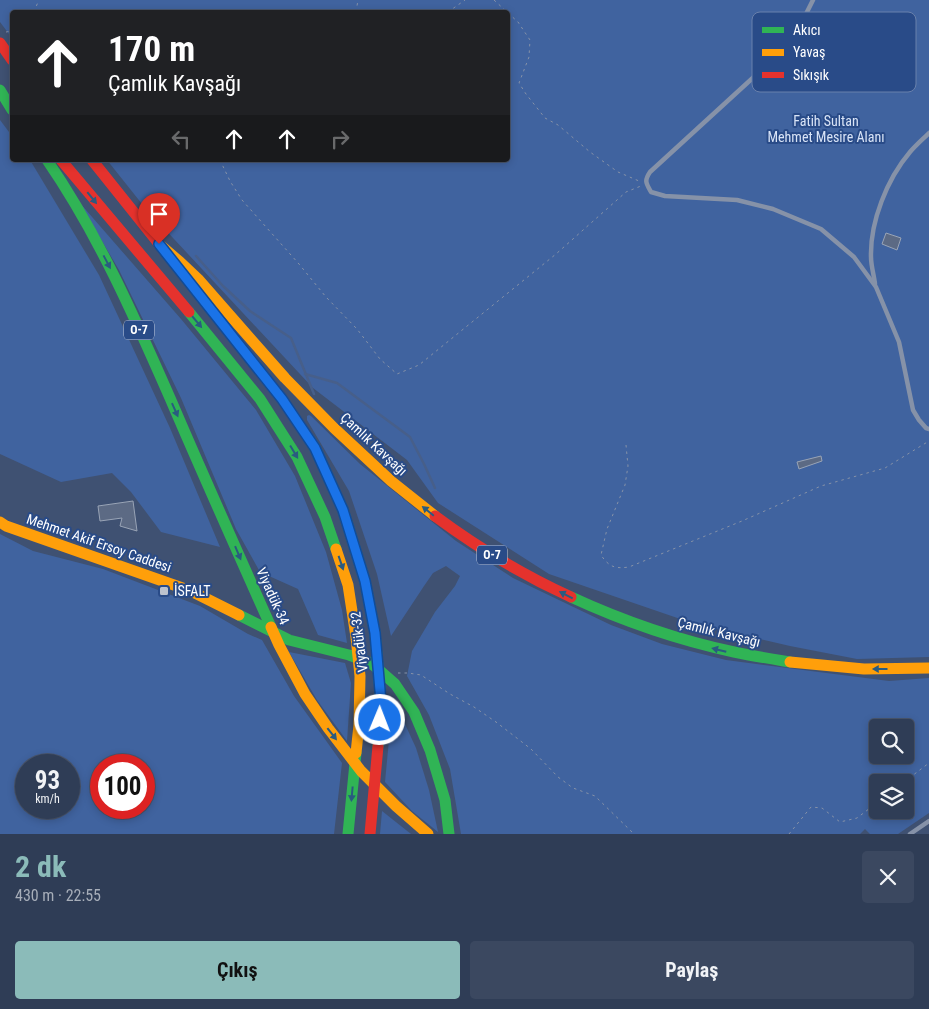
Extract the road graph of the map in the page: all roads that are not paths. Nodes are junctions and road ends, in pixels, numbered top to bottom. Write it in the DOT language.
graph roads {
  1 [pos="813,0"];
  2 [pos="807,12"];
  3 [pos="0,44"];
  4 [pos="10,57"];
  5 [pos="752,79"];
  6 [pos="0,89"];
  7 [pos="10,100"];
  8 [pos="10,106"];
  9 [pos="929,133"];
  10 [pos="48,162"];
  11 [pos="63,162"];
  12 [pos="94,162"];
  13 [pos="159,244"];
  14 [pos="876,287"];
  15 [pos="929,429"];
  16 [pos="0,522"];
  17 [pos="929,668"];
  18 [pos="929,821"];
  19 [pos="348,834"];
  20 [pos="370,834"];
  21 [pos="428,834"];
  22 [pos="449,834"];
  23 [pos="910,834"];
  1 -- 2 [label="lane"];
  3 -- 4 [label="main road"];
  5 -- 14 [label="lane"];
  6 -- 7 [label="main road"];
  6 -- 8 [label="main road"];
  9 -- 14 [label="lane"];
  10 -- 21 [label="main road, Viyadük-34 / O-7, one-way"];
  11 -- 19 [label="main road, Viyadük-32, one-way"];
  12 -- 13 [label="main road, O-7"];
  17 -- 13 [label="main road, Çamlık Kavşağı / O-7, one-way"];
  13 -- 20 [label="main road, Viyadük-32 / O-7"];
  14 -- 15 [label="lane"];
  16 -- 22 [label="main road, Mehmet Akif Ersoy Caddesi"];
  18 -- 23 [label="lane"];
}
